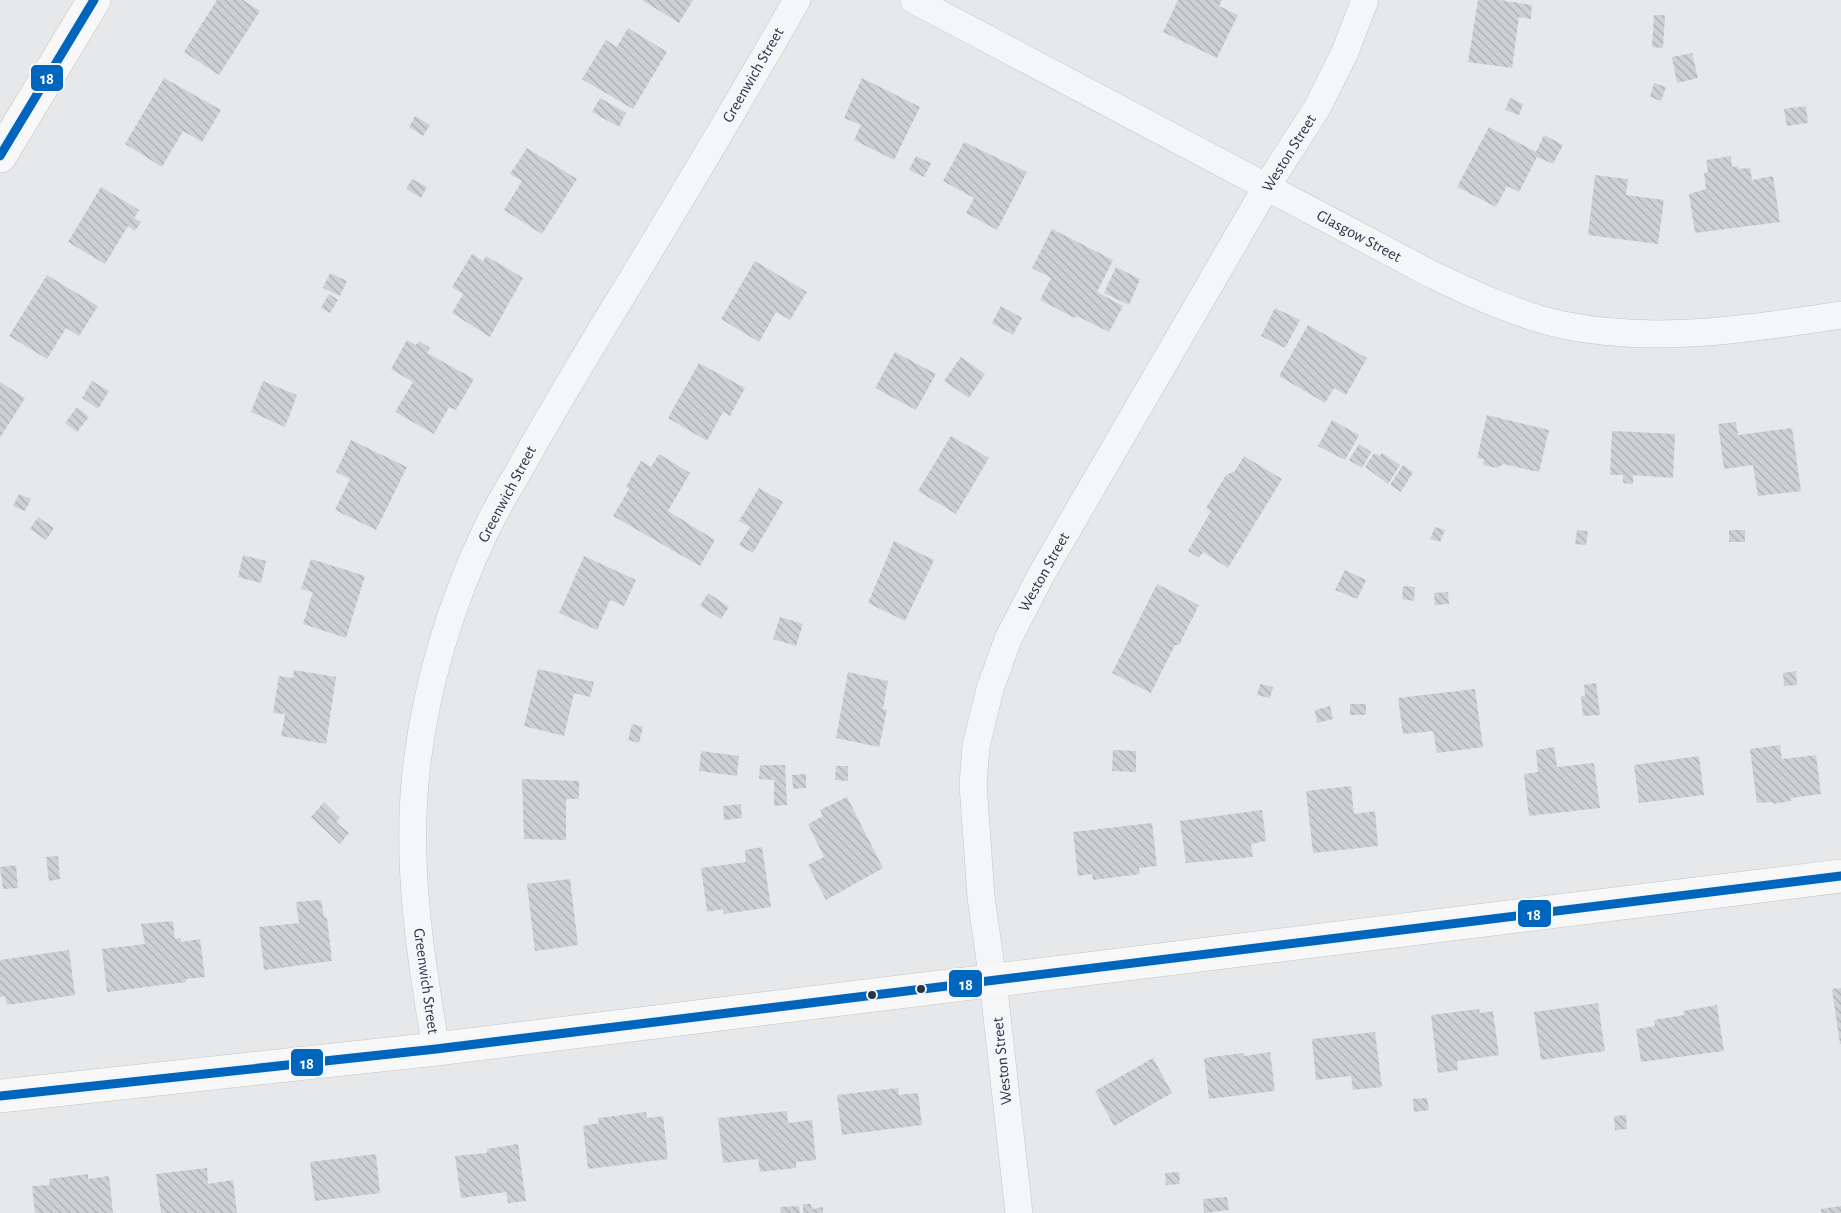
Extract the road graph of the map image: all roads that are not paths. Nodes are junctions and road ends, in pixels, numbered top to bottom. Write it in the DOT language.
graph roads {
  1 [pos="94,0"];
  2 [pos="797,0"];
  3 [pos="914,0"];
  4 [pos="1365,0"];
  5 [pos="0,156"];
  6 [pos="1267,186"];
  7 [pos="1841,315"];
  8 [pos="1841,876"];
  9 [pos="993,981"];
  10 [pos="436,1049"];
  11 [pos="0,1096"];
  12 [pos="1019,1213"];
  1 -- 5 [label="street"];
  2 -- 10 [label="street, Greenwich Street"];
  3 -- 6 [label="street, Glasgow Street"];
  4 -- 6 [label="street, Weston Street"];
  6 -- 7 [label="street, Glasgow Street"];
  6 -- 9 [label="street, Weston Street"];
  8 -- 9 [label="street"];
  9 -- 10 [label="street"];
  9 -- 12 [label="street, Weston Street"];
  10 -- 11 [label="street"];
}
